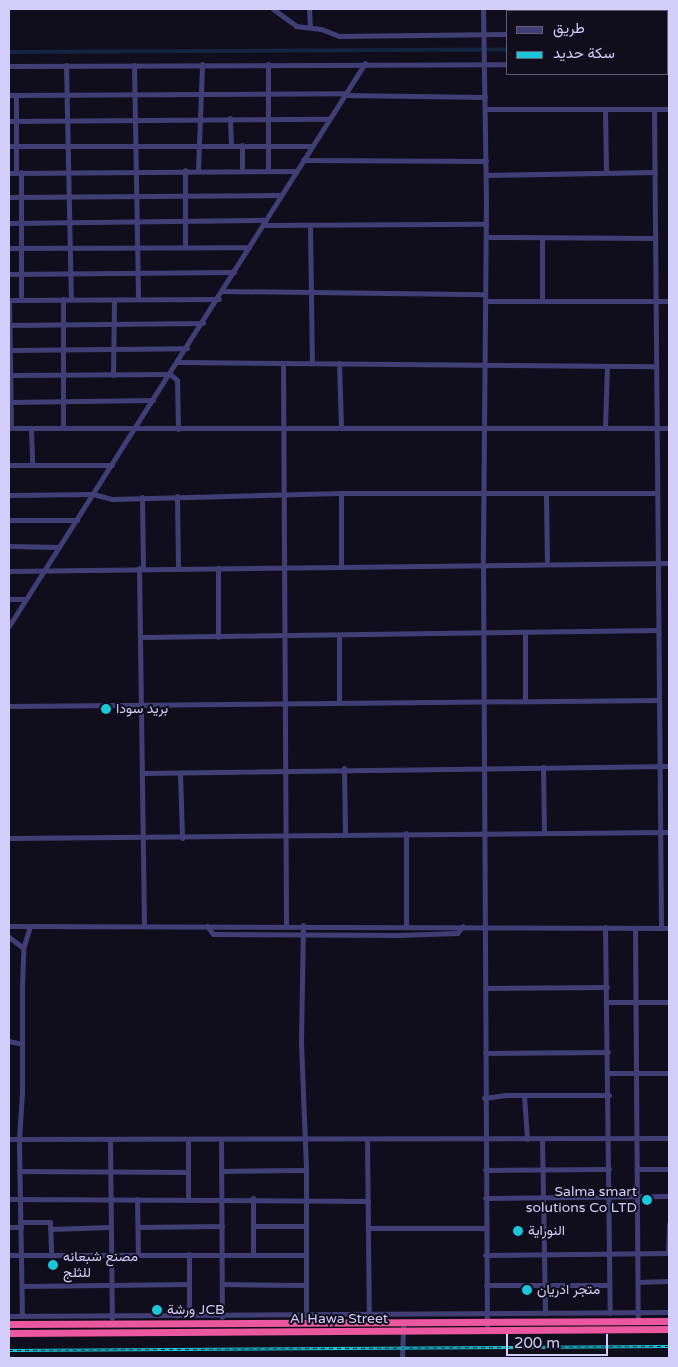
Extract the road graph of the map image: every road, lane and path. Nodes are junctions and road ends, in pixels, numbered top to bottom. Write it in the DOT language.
graph roads {
  1 [pos="273,9"];
  2 [pos="309,9"];
  3 [pos="483,9"];
  4 [pos="310,27"];
  5 [pos="484,34"];
  6 [pos="506,34"];
  7 [pos="365,63"];
  8 [pos="202,64"];
  9 [pos="268,64"];
  10 [pos="485,64"];
  11 [pos="506,64"];
  12 [pos="66,65"];
  13 [pos="134,65"];
  14 [pos="9,66"];
  15 [pos="268,93"];
  16 [pos="134,94"];
  17 [pos="201,94"];
  18 [pos="344,94"];
  19 [pos="9,95"];
  20 [pos="16,96"];
  21 [pos="67,96"];
  22 [pos="485,97"];
  23 [pos="485,109"];
  24 [pos="605,109"];
  25 [pos="654,109"];
  26 [pos="669,109"];
  27 [pos="230,118"];
  28 [pos="269,118"];
  29 [pos="67,119"];
  30 [pos="202,119"];
  31 [pos="328,119"];
  32 [pos="134,120"];
  33 [pos="9,122"];
  34 [pos="16,122"];
  35 [pos="67,145"];
  36 [pos="198,145"];
  37 [pos="231,145"];
  38 [pos="242,145"];
  39 [pos="268,145"];
  40 [pos="9,146"];
  41 [pos="17,146"];
  42 [pos="135,146"];
  43 [pos="312,146"];
  44 [pos="303,160"];
  45 [pos="486,161"];
  46 [pos="184,170"];
  47 [pos="198,170"];
  48 [pos="242,170"];
  49 [pos="296,170"];
  50 [pos="68,171"];
  51 [pos="136,171"];
  52 [pos="268,171"];
  53 [pos="18,172"];
  54 [pos="606,172"];
  55 [pos="655,172"];
  56 [pos="9,173"];
  57 [pos="486,176"];
  58 [pos="185,195"];
  59 [pos="280,195"];
  60 [pos="69,196"];
  61 [pos="20,197"];
  62 [pos="136,197"];
  63 [pos="9,198"];
  64 [pos="185,221"];
  65 [pos="21,222"];
  66 [pos="69,222"];
  67 [pos="264,222"];
  68 [pos="9,223"];
  69 [pos="136,223"];
  70 [pos="486,224"];
  71 [pos="310,225"];
  72 [pos="486,237"];
  73 [pos="542,238"];
  74 [pos="655,238"];
  75 [pos="185,247"];
  76 [pos="250,247"];
  77 [pos="9,248"];
  78 [pos="21,248"];
  79 [pos="68,248"];
  80 [pos="137,248"];
  81 [pos="234,272"];
  82 [pos="9,274"];
  83 [pos="21,274"];
  84 [pos="70,274"];
  85 [pos="138,274"];
  86 [pos="223,291"];
  87 [pos="313,294"];
  88 [pos="485,294"];
  89 [pos="218,298"];
  90 [pos="62,299"];
  91 [pos="71,299"];
  92 [pos="138,299"];
  93 [pos="9,300"];
  94 [pos="21,300"];
  95 [pos="114,300"];
  96 [pos="485,301"];
  97 [pos="542,301"];
  98 [pos="656,301"];
  99 [pos="669,301"];
  100 [pos="203,323"];
  101 [pos="114,324"];
  102 [pos="10,325"];
  103 [pos="62,326"];
  104 [pos="187,348"];
  105 [pos="10,350"];
  106 [pos="114,350"];
  107 [pos="63,351"];
  108 [pos="177,362"];
  109 [pos="283,363"];
  110 [pos="312,363"];
  111 [pos="339,363"];
  112 [pos="484,364"];
  113 [pos="607,366"];
  114 [pos="656,366"];
  115 [pos="170,374"];
  116 [pos="10,375"];
  117 [pos="63,376"];
  118 [pos="113,376"];
  119 [pos="154,400"];
  120 [pos="63,401"];
  121 [pos="10,402"];
  122 [pos="341,427"];
  123 [pos="485,427"];
  124 [pos="10,428"];
  125 [pos="31,428"];
  126 [pos="63,428"];
  127 [pos="284,428"];
  128 [pos="605,428"];
  129 [pos="657,428"];
  130 [pos="669,428"];
  131 [pos="178,429"];
  132 [pos="135,430"];
  133 [pos="9,465"];
  134 [pos="112,465"];
  135 [pos="32,466"];
  136 [pos="341,493"];
  137 [pos="485,493"];
  138 [pos="657,493"];
  139 [pos="93,494"];
  140 [pos="546,494"];
  141 [pos="9,495"];
  142 [pos="284,495"];
  143 [pos="176,496"];
  144 [pos="142,498"];
  145 [pos="9,520"];
  146 [pos="77,520"];
  147 [pos="9,546"];
  148 [pos="59,547"];
  149 [pos="658,563"];
  150 [pos="669,563"];
  151 [pos="483,564"];
  152 [pos="547,564"];
  153 [pos="178,567"];
  154 [pos="286,567"];
  155 [pos="341,567"];
  156 [pos="141,568"];
  157 [pos="218,568"];
  158 [pos="9,571"];
  159 [pos="44,571"];
  160 [pos="9,598"];
  161 [pos="25,599"];
  162 [pos="9,626"];
  163 [pos="658,630"];
  164 [pos="525,633"];
  165 [pos="483,634"];
  166 [pos="286,636"];
  167 [pos="339,636"];
  168 [pos="140,637"];
  169 [pos="218,637"];
  170 [pos="484,700"];
  171 [pos="525,700"];
  172 [pos="659,700"];
  173 [pos="339,702"];
  174 [pos="286,703"];
  175 [pos="142,704"];
  176 [pos="9,706"];
  177 [pos="660,766"];
  178 [pos="669,766"];
  179 [pos="543,767"];
  180 [pos="344,768"];
  181 [pos="484,768"];
  182 [pos="287,772"];
  183 [pos="143,773"];
  184 [pos="180,773"];
  185 [pos="660,832"];
  186 [pos="669,832"];
  187 [pos="406,833"];
  188 [pos="484,833"];
  189 [pos="345,834"];
  190 [pos="544,834"];
  191 [pos="288,837"];
  192 [pos="9,838"];
  193 [pos="143,838"];
  194 [pos="182,838"];
  195 [pos="286,925"];
  196 [pos="303,925"];
  197 [pos="406,925"];
  198 [pos="9,926"];
  199 [pos="30,926"];
  200 [pos="144,926"];
  201 [pos="207,926"];
  202 [pos="463,926"];
  203 [pos="485,926"];
  204 [pos="605,927"];
  205 [pos="661,927"];
  206 [pos="635,928"];
  207 [pos="669,928"];
  208 [pos="303,933"];
  209 [pos="9,937"];
  210 [pos="23,948"];
  211 [pos="607,987"];
  212 [pos="485,988"];
  213 [pos="608,1002"];
  214 [pos="636,1002"];
  215 [pos="669,1002"];
  216 [pos="9,1040"];
  217 [pos="22,1044"];
  218 [pos="608,1052"];
  219 [pos="485,1053"];
  220 [pos="636,1073"];
  221 [pos="669,1073"];
  222 [pos="609,1074"];
  223 [pos="524,1095"];
  224 [pos="609,1095"];
  225 [pos="484,1098"];
  226 [pos="304,1138"];
  227 [pos="485,1138"];
  228 [pos="610,1138"];
  229 [pos="637,1138"];
  230 [pos="669,1138"];
  231 [pos="9,1139"];
  232 [pos="19,1139"];
  233 [pos="110,1139"];
  234 [pos="368,1139"];
  235 [pos="527,1139"];
  236 [pos="542,1139"];
  237 [pos="188,1140"];
  238 [pos="221,1140"];
  239 [pos="609,1169"];
  240 [pos="637,1169"];
  241 [pos="669,1169"];
  242 [pos="110,1170"];
  243 [pos="306,1170"];
  244 [pos="485,1170"];
  245 [pos="542,1170"];
  246 [pos="19,1171"];
  247 [pos="221,1171"];
  248 [pos="188,1172"];
  249 [pos="609,1196"];
  250 [pos="637,1196"];
  251 [pos="669,1196"];
  252 [pos="188,1198"];
  253 [pos="222,1198"];
  254 [pos="253,1198"];
  255 [pos="485,1198"];
  256 [pos="9,1199"];
  257 [pos="20,1199"];
  258 [pos="138,1199"];
  259 [pos="543,1199"];
  260 [pos="111,1200"];
  261 [pos="368,1201"];
  262 [pos="305,1202"];
  263 [pos="669,1224"];
  264 [pos="21,1225"];
  265 [pos="222,1226"];
  266 [pos="254,1226"];
  267 [pos="306,1226"];
  268 [pos="110,1227"];
  269 [pos="138,1227"];
  270 [pos="9,1228"];
  271 [pos="370,1228"];
  272 [pos="485,1228"];
  273 [pos="50,1229"];
  274 [pos="110,1254"];
  275 [pos="189,1254"];
  276 [pos="222,1254"];
  277 [pos="253,1254"];
  278 [pos="544,1254"];
  279 [pos="610,1254"];
  280 [pos="638,1254"];
  281 [pos="669,1254"];
  282 [pos="9,1255"];
  283 [pos="22,1255"];
  284 [pos="138,1255"];
  285 [pos="306,1255"];
  286 [pos="485,1255"];
  287 [pos="50,1256"];
  288 [pos="669,1281"];
  289 [pos="638,1282"];
  290 [pos="189,1284"];
  291 [pos="222,1284"];
  292 [pos="544,1284"];
  293 [pos="110,1285"];
  294 [pos="306,1285"];
  295 [pos="486,1285"];
  296 [pos="609,1285"];
  297 [pos="22,1286"];
  298 [pos="638,1312"];
  299 [pos="669,1312"];
  300 [pos="486,1313"];
  301 [pos="545,1313"];
  302 [pos="610,1313"];
  303 [pos="306,1314"];
  304 [pos="370,1314"];
  305 [pos="190,1315"];
  306 [pos="222,1315"];
  307 [pos="9,1316"];
  308 [pos="22,1316"];
  309 [pos="112,1316"];
  310 [pos="669,1321"];
  311 [pos="307,1322"];
  312 [pos="369,1322"];
  313 [pos="403,1322"];
  314 [pos="485,1322"];
  315 [pos="638,1322"];
  316 [pos="223,1323"];
  317 [pos="9,1324"];
  318 [pos="111,1324"];
  319 [pos="669,1329"];
  320 [pos="487,1330"];
  321 [pos="402,1331"];
  322 [pos="9,1333"];
  323 [pos="402,1358"];
  1 -- 4 [label="street"];
  2 -- 4 [label="street"];
  3 -- 5 [label="street"];
  4 -- 5 [label="street"];
  5 -- 6 [label="street"];
  5 -- 10 [label="street"];
  7 -- 9 [label="street"];
  7 -- 10 [label="street"];
  7 -- 18 [label="street"];
  8 -- 9 [label="street"];
  8 -- 13 [label="street"];
  8 -- 17 [label="street"];
  9 -- 15 [label="street"];
  10 -- 11 [label="street"];
  10 -- 22 [label="street"];
  12 -- 13 [label="street"];
  12 -- 14 [label="street"];
  12 -- 21 [label="street"];
  13 -- 16 [label="street"];
  15 -- 17 [label="street"];
  15 -- 18 [label="street"];
  15 -- 28 [label="street"];
  16 -- 17 [label="street"];
  16 -- 21 [label="street"];
  16 -- 32 [label="street"];
  17 -- 30 [label="street"];
  18 -- 22 [label="street"];
  18 -- 31 [label="street"];
  19 -- 20 [label="street"];
  20 -- 21 [label="street"];
  20 -- 34 [label="street"];
  21 -- 29 [label="street"];
  22 -- 23 [label="street"];
  23 -- 24 [label="street"];
  23 -- 45 [label="street"];
  24 -- 25 [label="street"];
  24 -- 54 [label="street"];
  25 -- 26 [label="street"];
  25 -- 55 [label="street"];
  27 -- 28 [label="street"];
  27 -- 30 [label="street"];
  27 -- 37 [label="street"];
  28 -- 31 [label="street"];
  28 -- 39 [label="street"];
  29 -- 32 [label="street"];
  29 -- 34 [label="street"];
  29 -- 35 [label="street"];
  30 -- 32 [label="street"];
  30 -- 36 [label="street"];
  31 -- 43 [label="street"];
  32 -- 42 [label="street"];
  33 -- 34 [label="street"];
  34 -- 41 [label="street"];
  35 -- 41 [label="street"];
  35 -- 42 [label="street"];
  35 -- 50 [label="street"];
  36 -- 37 [label="street"];
  36 -- 42 [label="street"];
  36 -- 47 [label="street"];
  37 -- 38 [label="street"];
  38 -- 39 [label="street"];
  38 -- 48 [label="street"];
  39 -- 43 [label="street"];
  39 -- 52 [label="street"];
  40 -- 41 [label="street"];
  41 -- 53 [label="street"];
  42 -- 51 [label="street"];
  43 -- 44 [label="street"];
  44 -- 45 [label="street"];
  44 -- 49 [label="street"];
  45 -- 57 [label="street"];
  46 -- 47 [label="street"];
  46 -- 51 [label="street"];
  46 -- 58 [label="street"];
  47 -- 48 [label="street"];
  48 -- 52 [label="street"];
  49 -- 52 [label="street"];
  49 -- 59 [label="street"];
  50 -- 51 [label="street"];
  50 -- 53 [label="street"];
  50 -- 60 [label="street"];
  51 -- 62 [label="street"];
  53 -- 56 [label="street"];
  53 -- 61 [label="street"];
  54 -- 55 [label="street"];
  54 -- 57 [label="street"];
  55 -- 74 [label="street"];
  57 -- 70 [label="street"];
  58 -- 59 [label="street"];
  58 -- 62 [label="street"];
  58 -- 64 [label="street"];
  59 -- 67 [label="street"];
  60 -- 61 [label="street"];
  60 -- 62 [label="street"];
  60 -- 66 [label="street"];
  61 -- 63 [label="street"];
  61 -- 65 [label="street"];
  62 -- 69 [label="street"];
  64 -- 67 [label="street"];
  64 -- 69 [label="street"];
  64 -- 75 [label="street"];
  65 -- 66 [label="street"];
  65 -- 68 [label="street"];
  65 -- 78 [label="street"];
  66 -- 69 [label="street"];
  66 -- 79 [label="street"];
  67 -- 71 [label="street"];
  67 -- 76 [label="street"];
  69 -- 80 [label="street"];
  70 -- 71 [label="street"];
  70 -- 72 [label="street"];
  71 -- 87 [label="street"];
  72 -- 73 [label="street"];
  72 -- 88 [label="street"];
  73 -- 74 [label="street"];
  73 -- 97 [label="street"];
  74 -- 98 [label="street"];
  75 -- 76 [label="street"];
  75 -- 80 [label="street"];
  76 -- 81 [label="street"];
  77 -- 78 [label="street"];
  78 -- 79 [label="street"];
  78 -- 83 [label="street"];
  79 -- 80 [label="street"];
  79 -- 84 [label="street"];
  80 -- 85 [label="street"];
  81 -- 85 [label="street"];
  81 -- 86 [label="street"];
  82 -- 83 [label="street"];
  83 -- 84 [label="street"];
  83 -- 94 [label="street"];
  84 -- 85 [label="street"];
  84 -- 91 [label="street"];
  85 -- 92 [label="street"];
  86 -- 87 [label="street"];
  86 -- 89 [label="street"];
  87 -- 88 [label="street"];
  87 -- 110 [label="street"];
  88 -- 96 [label="street"];
  89 -- 92 [label="street"];
  89 -- 100 [label="street"];
  90 -- 91 [label="street"];
  90 -- 94 [label="street"];
  90 -- 103 [label="street"];
  91 -- 95 [label="street"];
  92 -- 95 [label="street"];
  93 -- 94 [label="street"];
  93 -- 102 [label="street"];
  95 -- 101 [label="street"];
  96 -- 97 [label="street"];
  96 -- 112 [label="street"];
  97 -- 98 [label="street"];
  98 -- 99 [label="street"];
  98 -- 114 [label="street"];
  100 -- 101 [label="street"];
  100 -- 104 [label="street"];
  101 -- 103 [label="street"];
  101 -- 106 [label="street"];
  102 -- 103 [label="street"];
  102 -- 105 [label="street"];
  103 -- 107 [label="street"];
  104 -- 106 [label="street"];
  104 -- 108 [label="street"];
  105 -- 107 [label="street"];
  105 -- 116 [label="street"];
  106 -- 107 [label="street"];
  106 -- 118 [label="street"];
  107 -- 117 [label="street"];
  108 -- 109 [label="street"];
  108 -- 115 [label="street"];
  109 -- 110 [label="street"];
  109 -- 127 [label="street"];
  110 -- 111 [label="street"];
  111 -- 112 [label="street"];
  111 -- 122 [label="street"];
  112 -- 113 [label="street"];
  112 -- 123 [label="street"];
  113 -- 114 [label="street"];
  113 -- 128 [label="street"];
  114 -- 129 [label="street"];
  115 -- 118 [label="street"];
  115 -- 119 [label="street"];
  115 -- 131 [label="street"];
  116 -- 117 [label="street"];
  116 -- 121 [label="street"];
  117 -- 118 [label="street"];
  117 -- 120 [label="street"];
  119 -- 120 [label="street"];
  119 -- 132 [label="street"];
  120 -- 121 [label="street"];
  120 -- 126 [label="street"];
  121 -- 124 [label="street"];
  122 -- 123 [label="street"];
  122 -- 127 [label="street"];
  123 -- 128 [label="street"];
  123 -- 137 [label="street"];
  124 -- 125 [label="street"];
  125 -- 126 [label="street"];
  125 -- 135 [label="street"];
  126 -- 132 [label="street"];
  127 -- 131 [label="street"];
  127 -- 142 [label="street"];
  128 -- 129 [label="street"];
  129 -- 130 [label="street"];
  129 -- 138 [label="street"];
  131 -- 132 [label="street"];
  132 -- 134 [label="street"];
  133 -- 135 [label="street"];
  134 -- 135 [label="street"];
  134 -- 139 [label="street"];
  136 -- 137 [label="street"];
  136 -- 142 [label="street"];
  136 -- 155 [label="street"];
  137 -- 140 [label="street"];
  137 -- 151 [label="street"];
  138 -- 140 [label="street"];
  138 -- 149 [label="street"];
  139 -- 141 [label="street"];
  139 -- 144 [label="street"];
  139 -- 146 [label="street"];
  140 -- 152 [label="street"];
  142 -- 143 [label="street"];
  142 -- 154 [label="street"];
  143 -- 144 [label="street"];
  143 -- 153 [label="street"];
  144 -- 156 [label="street"];
  145 -- 146 [label="street"];
  146 -- 148 [label="street"];
  147 -- 148 [label="street"];
  148 -- 159 [label="street"];
  149 -- 150 [label="street"];
  149 -- 152 [label="street"];
  149 -- 163 [label="street"];
  151 -- 152 [label="street"];
  151 -- 155 [label="street"];
  151 -- 165 [label="street"];
  153 -- 156 [label="street"];
  153 -- 157 [label="street"];
  154 -- 155 [label="street"];
  154 -- 157 [label="street"];
  154 -- 166 [label="street"];
  156 -- 159 [label="street"];
  156 -- 168 [label="street"];
  157 -- 169 [label="street"];
  158 -- 159 [label="street"];
  159 -- 161 [label="street"];
  160 -- 161 [label="street"];
  161 -- 162 [label="street"];
  163 -- 164 [label="street"];
  163 -- 172 [label="street"];
  164 -- 165 [label="street"];
  164 -- 171 [label="street"];
  165 -- 167 [label="street"];
  165 -- 170 [label="street"];
  166 -- 167 [label="street"];
  166 -- 169 [label="street"];
  166 -- 174 [label="street"];
  167 -- 173 [label="street"];
  168 -- 169 [label="street"];
  168 -- 175 [label="street"];
  170 -- 171 [label="street"];
  170 -- 173 [label="street"];
  170 -- 181 [label="street"];
  171 -- 172 [label="street"];
  172 -- 177 [label="street"];
  173 -- 174 [label="street"];
  174 -- 175 [label="street"];
  174 -- 182 [label="street"];
  175 -- 176 [label="street"];
  175 -- 183 [label="street"];
  177 -- 178 [label="street"];
  177 -- 179 [label="street"];
  177 -- 185 [label="street"];
  179 -- 181 [label="street"];
  179 -- 190 [label="street"];
  180 -- 181 [label="street"];
  180 -- 182 [label="street"];
  180 -- 189 [label="street"];
  181 -- 188 [label="street"];
  182 -- 184 [label="street"];
  182 -- 191 [label="street"];
  183 -- 184 [label="street"];
  183 -- 193 [label="street"];
  184 -- 194 [label="street"];
  185 -- 186 [label="street"];
  185 -- 190 [label="street"];
  185 -- 205 [label="street"];
  187 -- 188 [label="street"];
  187 -- 189 [label="street"];
  187 -- 197 [label="street"];
  188 -- 190 [label="street"];
  188 -- 203 [label="street"];
  189 -- 191 [label="street"];
  191 -- 194 [label="street"];
  191 -- 195 [label="street"];
  192 -- 193 [label="street"];
  193 -- 194 [label="street"];
  193 -- 200 [label="street"];
  195 -- 196 [label="street"];
  195 -- 201 [label="street"];
  196 -- 197 [label="street"];
  196 -- 208 [label="street"];
  197 -- 202 [label="street"];
  198 -- 199 [label="street"];
  199 -- 200 [label="street"];
  199 -- 210 [label="street"];
  200 -- 201 [label="street"];
  201 -- 208 [label="street"];
  202 -- 203 [label="street"];
  202 -- 208 [label="street"];
  203 -- 204 [label="street"];
  203 -- 212 [label="street"];
  204 -- 206 [label="street"];
  204 -- 211 [label="street"];
  205 -- 206 [label="street"];
  205 -- 207 [label="street"];
  206 -- 214 [label="street"];
  208 -- 226 [label="street"];
  209 -- 210 [label="street"];
  210 -- 217 [label="street"];
  211 -- 212 [label="street"];
  211 -- 213 [label="street"];
  212 -- 219 [label="street"];
  213 -- 214 [label="street"];
  213 -- 218 [label="street"];
  214 -- 215 [label="street"];
  214 -- 220 [label="street"];
  216 -- 217 [label="street"];
  217 -- 232 [label="street"];
  218 -- 219 [label="street"];
  218 -- 222 [label="street"];
  219 -- 225 [label="street"];
  220 -- 221 [label="street"];
  220 -- 222 [label="street"];
  220 -- 229 [label="street"];
  222 -- 224 [label="street"];
  223 -- 224 [label="street"];
  223 -- 225 [label="street"];
  223 -- 235 [label="street"];
  224 -- 228 [label="street"];
  225 -- 227 [label="street"];
  226 -- 234 [label="street"];
  226 -- 238 [label="street"];
  226 -- 243 [label="street"];
  227 -- 234 [label="street"];
  227 -- 235 [label="street"];
  227 -- 244 [label="street"];
  228 -- 229 [label="street"];
  228 -- 236 [label="street"];
  228 -- 239 [label="street"];
  229 -- 230 [label="street"];
  229 -- 240 [label="street"];
  231 -- 232 [label="street"];
  232 -- 233 [label="street"];
  232 -- 246 [label="street"];
  233 -- 237 [label="street"];
  233 -- 242 [label="street"];
  234 -- 261 [label="street"];
  235 -- 236 [label="street"];
  236 -- 245 [label="street"];
  237 -- 238 [label="street"];
  237 -- 248 [label="street"];
  238 -- 247 [label="street"];
  239 -- 245 [label="street"];
  239 -- 249 [label="street"];
  240 -- 241 [label="street"];
  240 -- 250 [label="street"];
  242 -- 246 [label="street"];
  242 -- 248 [label="street"];
  242 -- 260 [label="street"];
  243 -- 247 [label="street"];
  243 -- 262 [label="street"];
  244 -- 245 [label="street"];
  244 -- 255 [label="street"];
  245 -- 259 [label="street"];
  246 -- 257 [label="street"];
  247 -- 253 [label="street"];
  248 -- 252 [label="street"];
  249 -- 250 [label="street"];
  249 -- 259 [label="street"];
  249 -- 279 [label="street"];
  250 -- 251 [label="street"];
  250 -- 280 [label="street"];
  252 -- 253 [label="street"];
  252 -- 258 [label="street"];
  253 -- 254 [label="street"];
  253 -- 265 [label="street"];
  254 -- 262 [label="street"];
  254 -- 266 [label="street"];
  255 -- 259 [label="street"];
  255 -- 272 [label="street"];
  256 -- 257 [label="street"];
  257 -- 260 [label="street"];
  257 -- 264 [label="street"];
  258 -- 260 [label="street"];
  258 -- 269 [label="street"];
  259 -- 278 [label="street"];
  260 -- 268 [label="street"];
  261 -- 262 [label="street"];
  261 -- 271 [label="street"];
  262 -- 267 [label="street"];
  263 -- 281 [label="street"];
  264 -- 270 [label="street"];
  264 -- 273 [label="street"];
  264 -- 283 [label="street"];
  265 -- 269 [label="street"];
  265 -- 276 [label="street"];
  266 -- 267 [label="street"];
  266 -- 277 [label="street"];
  267 -- 285 [label="street"];
  268 -- 273 [label="street"];
  268 -- 274 [label="street"];
  269 -- 284 [label="street"];
  271 -- 272 [label="street"];
  271 -- 304 [label="street"];
  272 -- 286 [label="street"];
  273 -- 287 [label="street"];
  274 -- 284 [label="street"];
  274 -- 287 [label="street"];
  274 -- 293 [label="street"];
  275 -- 276 [label="street"];
  275 -- 284 [label="street"];
  275 -- 290 [label="street"];
  276 -- 277 [label="street"];
  276 -- 291 [label="street"];
  277 -- 285 [label="street"];
  278 -- 279 [label="street"];
  278 -- 286 [label="street"];
  278 -- 292 [label="street"];
  279 -- 280 [label="street"];
  279 -- 296 [label="street"];
  280 -- 281 [label="street"];
  280 -- 289 [label="street"];
  282 -- 283 [label="street"];
  283 -- 287 [label="street"];
  283 -- 297 [label="street"];
  285 -- 294 [label="street"];
  286 -- 295 [label="street"];
  288 -- 289 [label="street"];
  289 -- 298 [label="street"];
  290 -- 293 [label="street"];
  290 -- 305 [label="street"];
  291 -- 294 [label="street"];
  291 -- 306 [label="street"];
  292 -- 295 [label="street"];
  292 -- 296 [label="street"];
  292 -- 301 [label="street"];
  293 -- 297 [label="street"];
  293 -- 309 [label="street"];
  294 -- 303 [label="street"];
  295 -- 300 [label="street"];
  296 -- 302 [label="street"];
  297 -- 308 [label="street"];
  298 -- 299 [label="street"];
  298 -- 302 [label="street"];
  298 -- 315 [label="street"];
  300 -- 301 [label="street"];
  300 -- 304 [label="street"];
  300 -- 314 [label="street"];
  301 -- 302 [label="street"];
  303 -- 304 [label="street"];
  303 -- 306 [label="street"];
  303 -- 311 [label="street"];
  304 -- 312 [label="street"];
  305 -- 306 [label="street"];
  305 -- 309 [label="street"];
  306 -- 316 [label="street"];
  307 -- 308 [label="street"];
  308 -- 309 [label="street"];
  309 -- 318 [label="street"];
  310 -- 315 [label="highway, Al Hawa Street"];
  311 -- 312 [label="highway, Al Hawa Street"];
  311 -- 316 [label="highway, Al Hawa Street"];
  312 -- 313 [label="highway, Al Hawa Street"];
  313 -- 314 [label="highway, Al Hawa Street"];
  313 -- 321 [label="street"];
  314 -- 315 [label="highway, Al Hawa Street"];
  314 -- 320 [label="street"];
  316 -- 318 [label="highway, Al Hawa Street"];
  317 -- 318 [label="highway, Al Hawa Street"];
  319 -- 320 [label="highway, Al Hawa Street"];
  320 -- 321 [label="highway, Al Hawa Street"];
  321 -- 322 [label="highway, Al Hawa Street"];
  321 -- 323 [label="street"];
}
